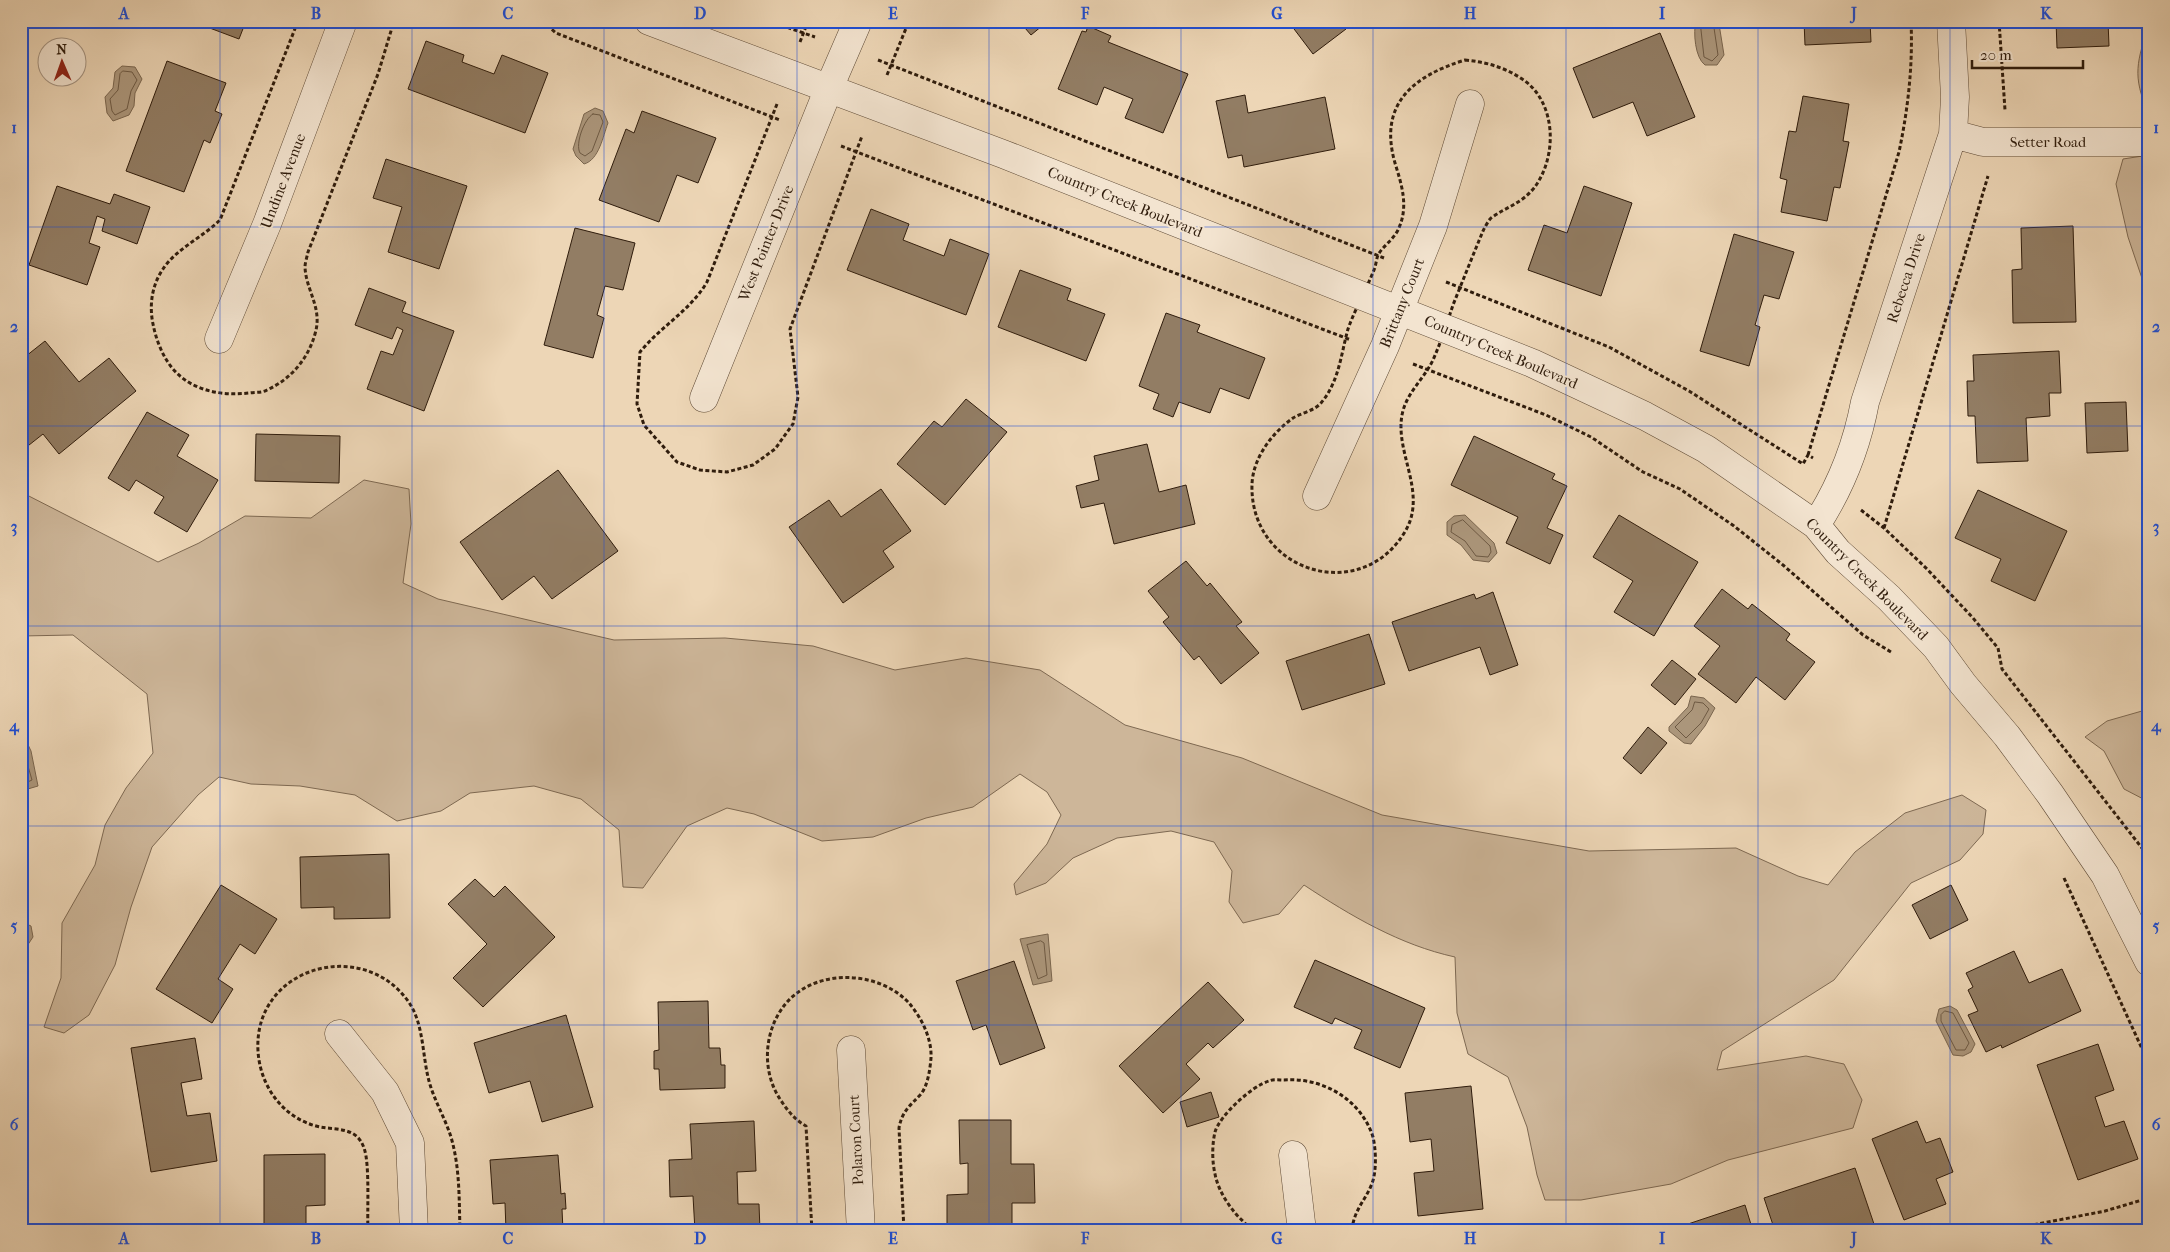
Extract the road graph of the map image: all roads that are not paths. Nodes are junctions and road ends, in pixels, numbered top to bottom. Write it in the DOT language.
graph roads {
  1 [pos="343,21"];
  2 [pos="649,21"];
  3 [pos="858,21"];
  4 [pos="1951,21"];
  5 [pos="829,88"];
  6 [pos="1470,104"];
  7 [pos="1952,134"];
  8 [pos="2144,142"];
  9 [pos="1400,311"];
  10 [pos="219,338"];
  11 [pos="704,398"];
  12 [pos="1317,496"];
  13 [pos="1816,525"];
  14 [pos="2149,962"];
  15 [pos="339,1034"];
  16 [pos="851,1050"];
  17 [pos="1293,1155"];
  18 [pos="414,1231"];
  19 [pos="861,1231"];
  20 [pos="1302,1231"];
  1 -- 10 [label="street, Undine Avenue"];
  2 -- 5 [label="street, Country Creek Boulevard"];
  3 -- 5 [label="street, West Pointer Drive"];
  4 -- 7 [label="street, Rebecca Drive"];
  5 -- 9 [label="street, Country Creek Boulevard"];
  5 -- 11 [label="street, West Pointer Drive"];
  6 -- 9 [label="street, Brittany Court"];
  7 -- 8 [label="street, Setter Road"];
  7 -- 13 [label="street, Rebecca Drive"];
  9 -- 12 [label="street, Brittany Court"];
  9 -- 13 [label="street, Country Creek Boulevard"];
  13 -- 14 [label="street, Country Creek Boulevard"];
  15 -- 18 [label="street"];
  16 -- 19 [label="street, Polaron Court"];
  17 -- 20 [label="street"];
}
